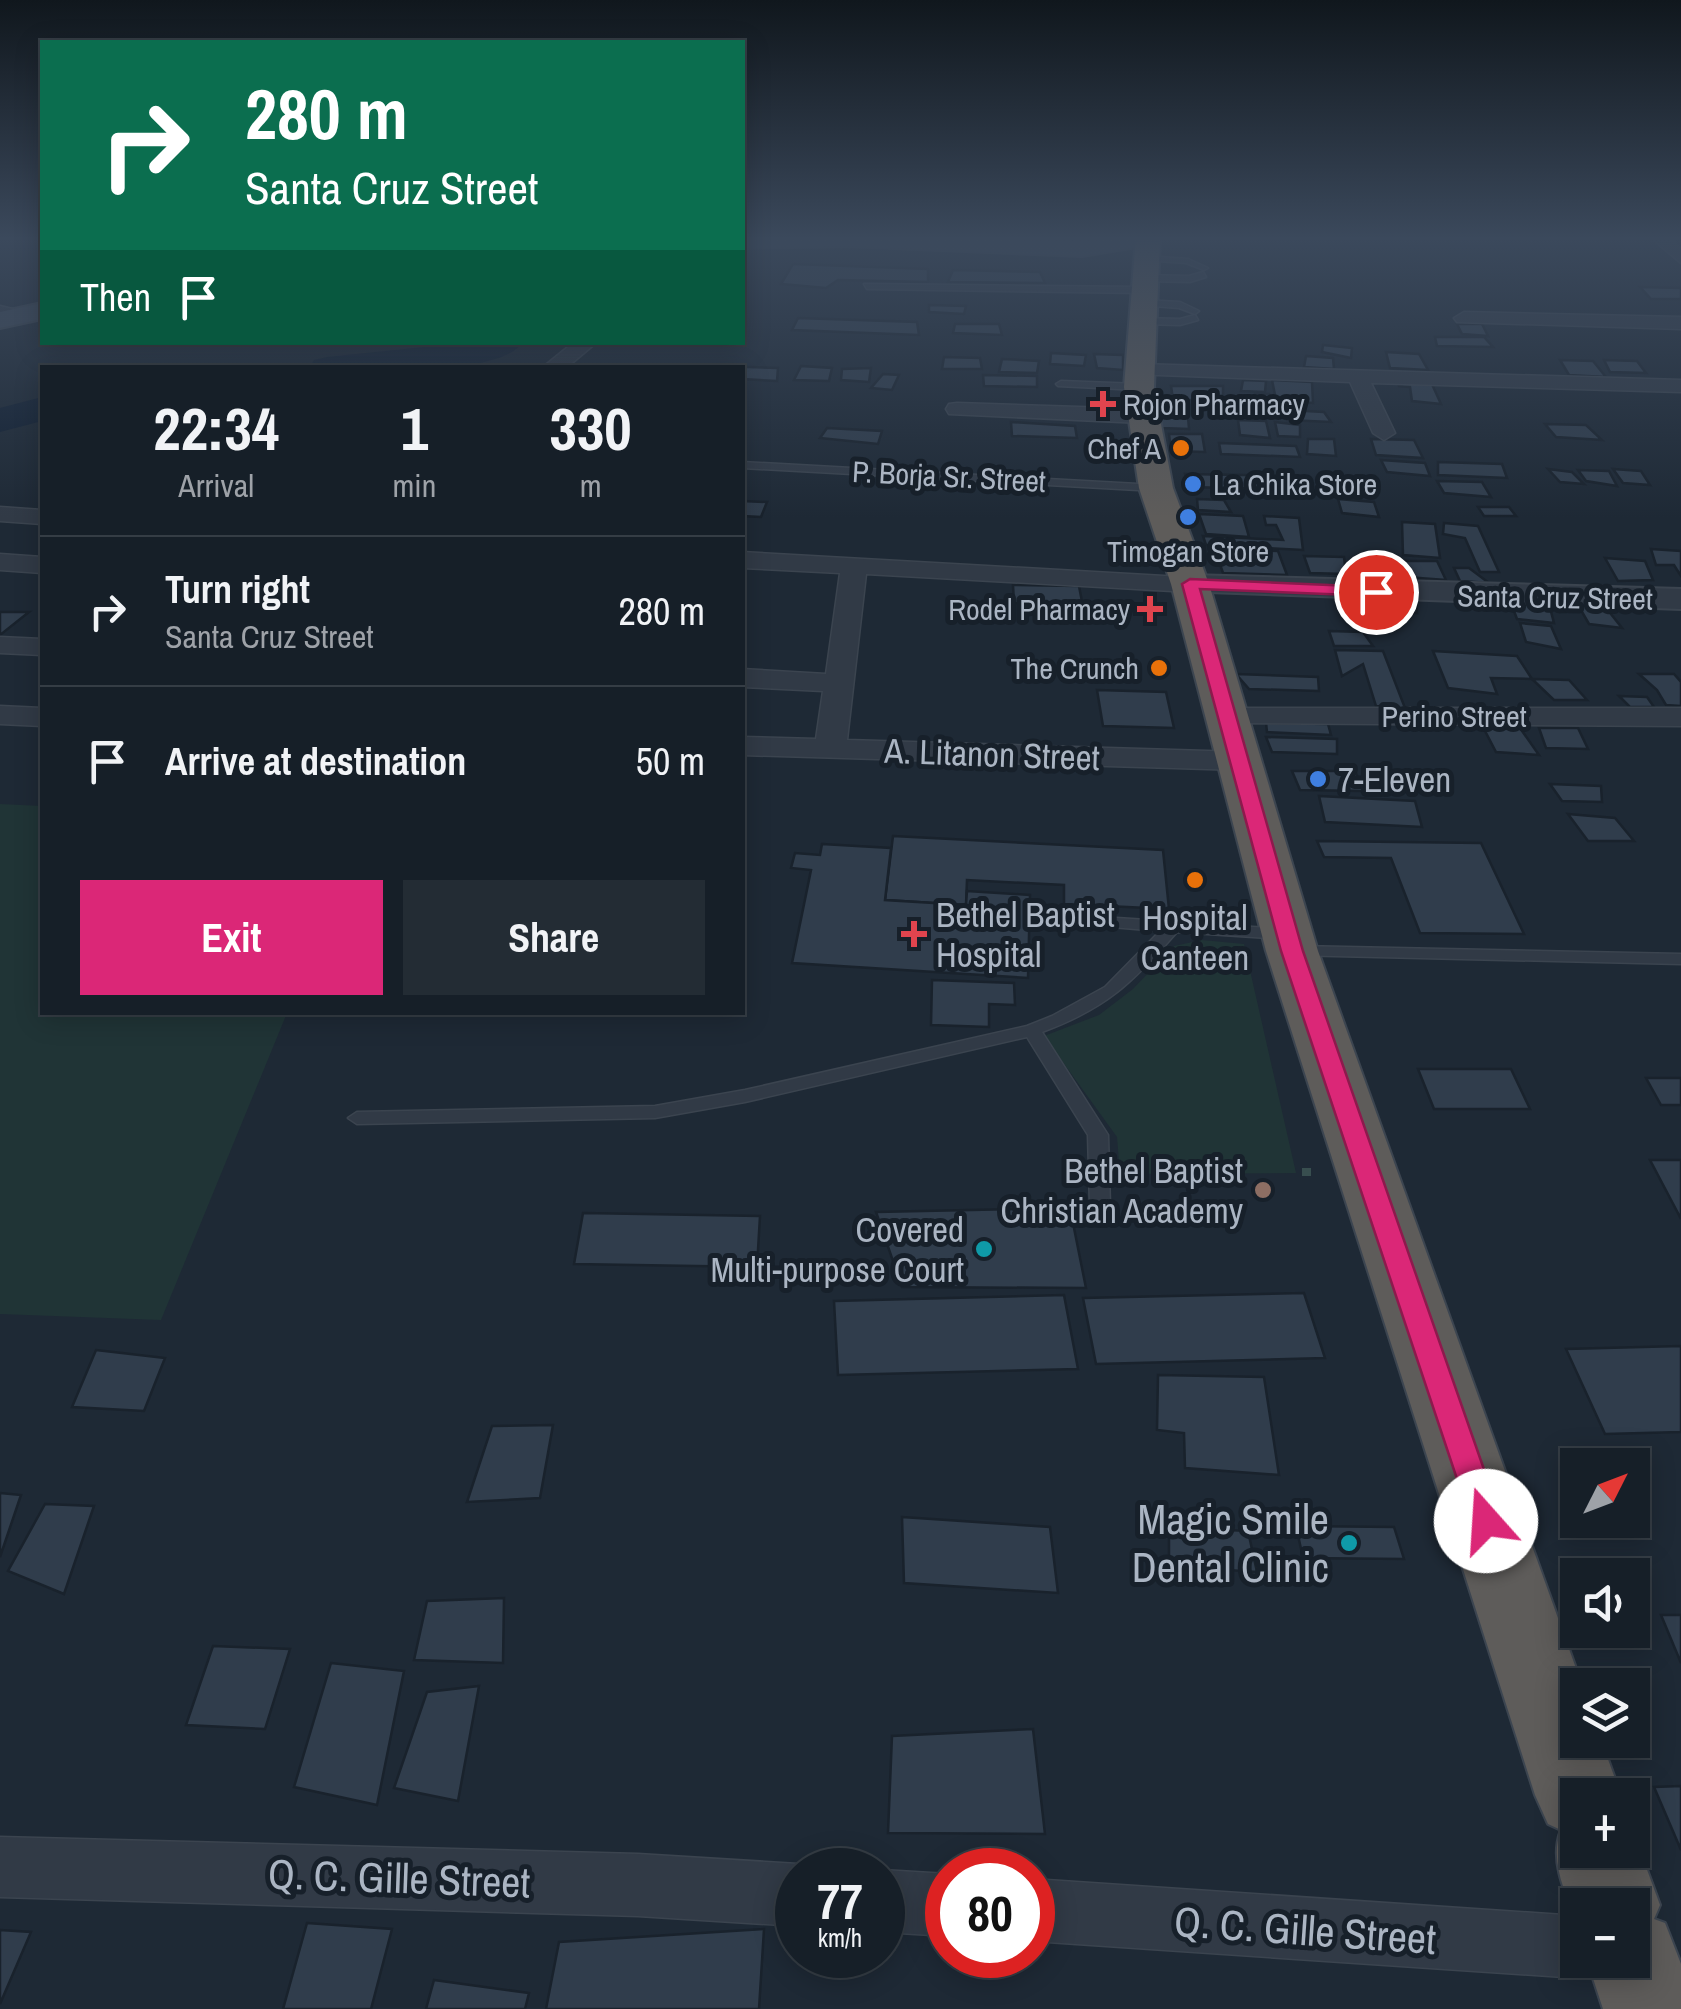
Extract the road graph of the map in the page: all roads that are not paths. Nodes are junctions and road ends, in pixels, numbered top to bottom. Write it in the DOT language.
graph roads {
  1 [pos="1099,331"];
  2 [pos="1117,331"];
  3 [pos="1145,331"];
  4 [pos="1217,331"];
  5 [pos="582,345"];
  6 [pos="556,365"];
  7 [pos="1358,378"];
  8 [pos="1062,384"];
  9 [pos="1681,386"];
  10 [pos="958,409"];
  11 [pos="1384,433"];
  12 [pos="745,465"];
  13 [pos="1156,488"];
  14 [pos="0,514"];
  15 [pos="40,517"];
  16 [pos="745,560"];
  17 [pos="0,562"];
  18 [pos="40,564"];
  19 [pos="854,567"];
  20 [pos="1190,584"];
  21 [pos="1681,600"];
  22 [pos="0,645"];
  23 [pos="40,647"];
  24 [pos="745,678"];
  25 [pos="839,682"];
  26 [pos="0,715"];
  27 [pos="40,717"];
  28 [pos="1681,717"];
  29 [pos="1234,739"];
  30 [pos="745,746"];
  31 [pos="830,750"];
  32 [pos="1056,920"];
  33 [pos="1172,927"];
  34 [pos="1290,943"];
  35 [pos="1681,959"];
  36 [pos="1032,1030"];
  37 [pos="356,1118"];
  38 [pos="1100,1206"];
  39 [pos="1572,1778"];
  40 [pos="0,1868"];
  41 [pos="775,1894"];
  42 [pos="1055,1912"];
  43 [pos="1681,1945"];
  44 [pos="1560,1946"];
  45 [pos="1650,1947"];
  46 [pos="1639,1978"];
  47 [pos="1650,2009"];
  1 -- 10 [label="street"];
  2 -- 8 [label="lane"];
  3 -- 13 [label="highway"];
  4 -- 7 [label="street"];
  5 -- 6 [label="street"];
  7 -- 9 [label="street"];
  7 -- 11 [label="street"];
  12 -- 13 [label="lane, P. Borja Sr. Street"];
  13 -- 20 [label="highway"];
  14 -- 15 [label="street"];
  16 -- 19 [label="street"];
  17 -- 18 [label="street"];
  19 -- 20 [label="street"];
  19 -- 25 [label="street"];
  20 -- 21 [label="street, Santa Cruz Street"];
  20 -- 29 [label="highway"];
  22 -- 23 [label="street"];
  24 -- 25 [label="street"];
  25 -- 31 [label="street"];
  26 -- 27 [label="street"];
  28 -- 29 [label="street, Perino Street"];
  29 -- 31 [label="street, A. Litanon Street"];
  29 -- 34 [label="highway"];
  30 -- 31 [label="street, A. Litanon Street"];
  32 -- 33 [label="lane"];
  33 -- 34 [label="lane"];
  33 -- 36 [label="lane"];
  34 -- 35 [label="lane"];
  34 -- 39 [label="highway"];
  36 -- 37 [label="lane"];
  36 -- 38 [label="lane"];
  40 -- 41 [label="street, Q. C. Gille Street"];
  42 -- 44 [label="street, Q. C. Gille Street"];
  43 -- 45 [label="main road"];
  46 -- 47 [label="highway"];
}
